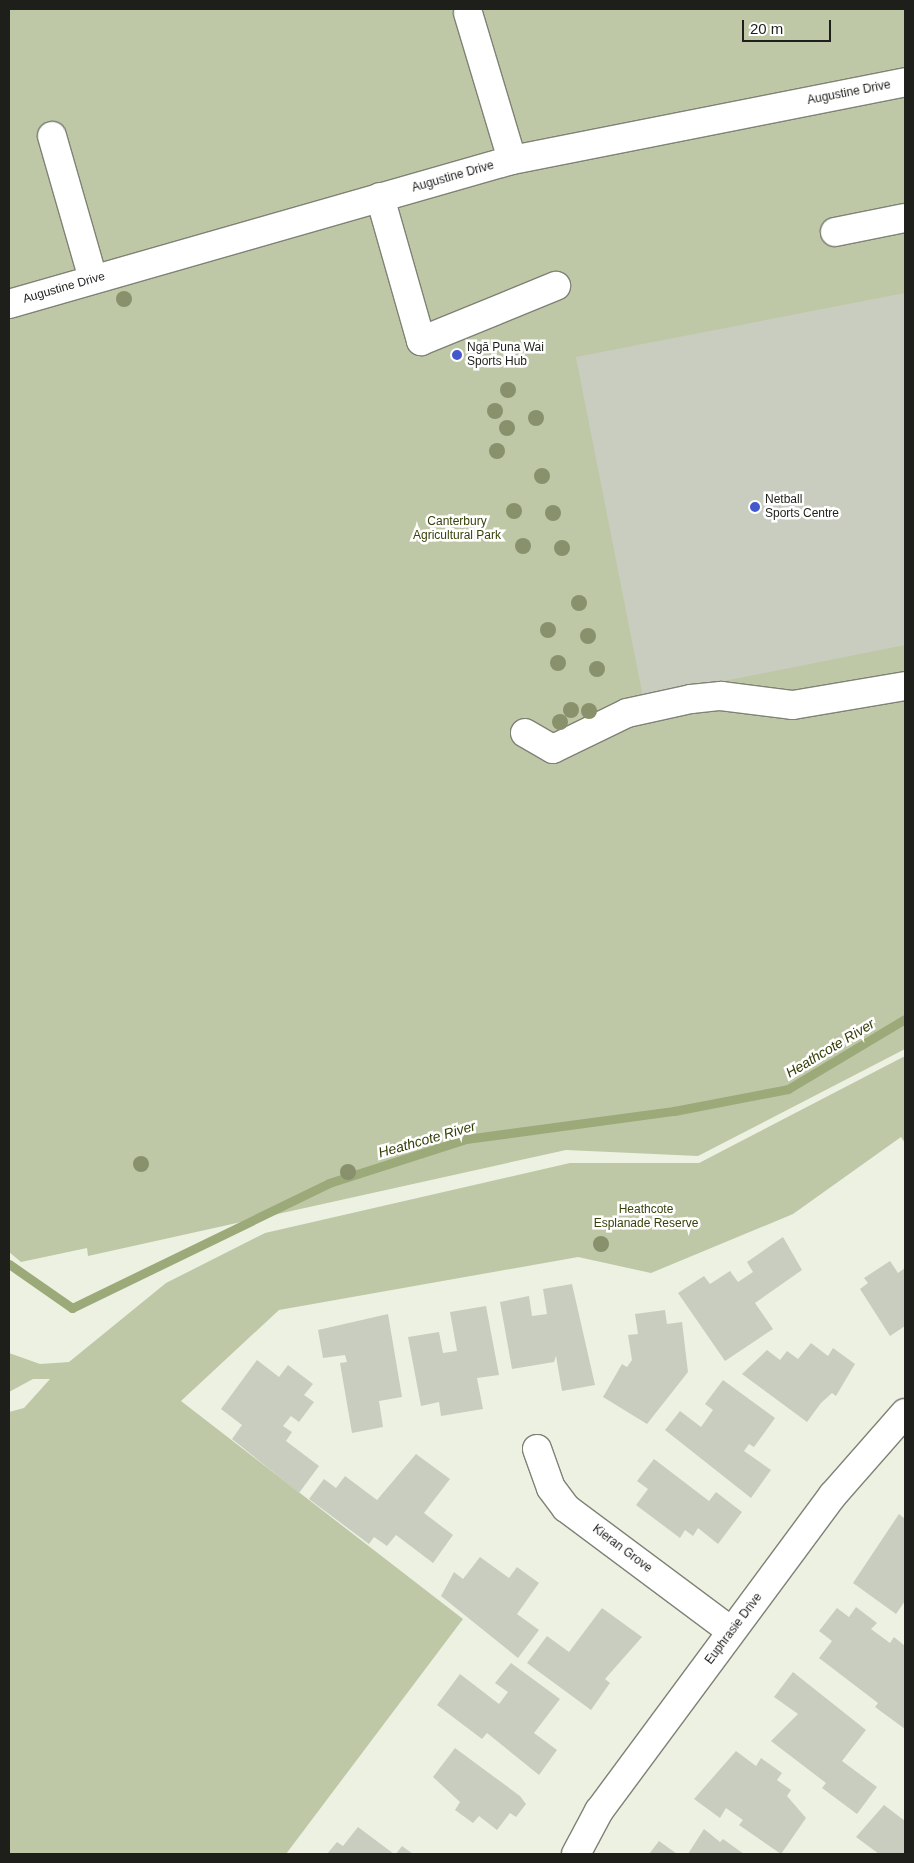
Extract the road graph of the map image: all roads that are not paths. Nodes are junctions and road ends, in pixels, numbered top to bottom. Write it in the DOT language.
graph roads {
  1 [pos="468,13"];
  2 [pos="905,82"];
  3 [pos="52,136"];
  4 [pos="512,160"];
  5 [pos="380,197"];
  6 [pos="905,218"];
  7 [pos="835,232"];
  8 [pos="94,279"];
  9 [pos="556,286"];
  10 [pos="9,304"];
  11 [pos="905,686"];
  12 [pos="524,733"];
  13 [pos="905,1413"];
  14 [pos="537,1448"];
  15 [pos="731,1631"];
  16 [pos="576,1854"];
  1 -- 4 [label="street"];
  2 -- 4 [label="street, Augustine Drive"];
  3 -- 8 [label="street"];
  4 -- 5 [label="street, Augustine Drive"];
  5 -- 8 [label="street, Augustine Drive"];
  5 -- 9 [label="street"];
  6 -- 7 [label="street"];
  8 -- 10 [label="street, Augustine Drive"];
  11 -- 12 [label="street"];
  13 -- 15 [label="street, Euphrasie Drive"];
  14 -- 15 [label="street, Kieran Grove"];
  15 -- 16 [label="street, Euphrasie Drive"];
}
